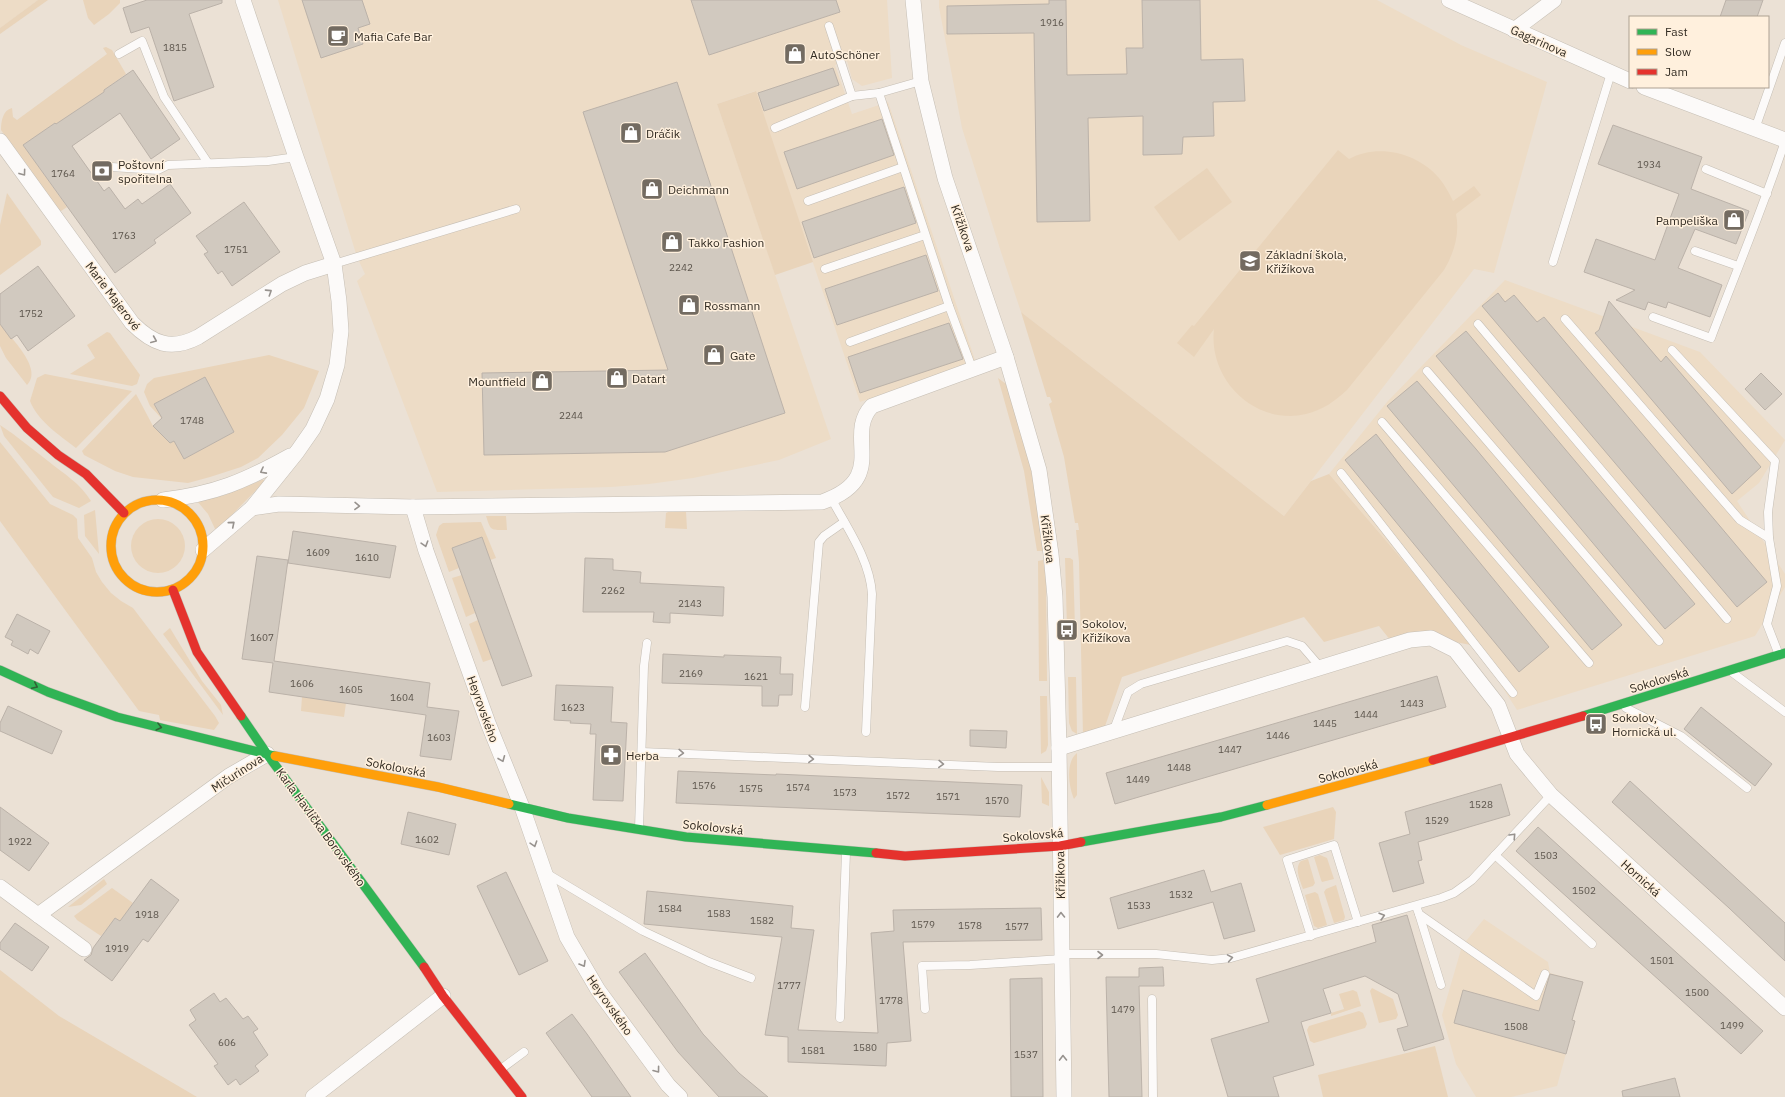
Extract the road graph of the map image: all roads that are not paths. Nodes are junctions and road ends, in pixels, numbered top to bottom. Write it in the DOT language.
graph roads {
  1 [pos="243,0"];
  2 [pos="913,0"];
  3 [pos="1449,0"];
  4 [pos="1554,0"];
  5 [pos="829,26"];
  6 [pos="1514,30"];
  7 [pos="1785,43"];
  8 [pos="119,54"];
  9 [pos="1610,73"];
  10 [pos="1629,81"];
  11 [pos="921,82"];
  12 [pos="1647,88"];
  13 [pos="879,93"];
  14 [pos="852,96"];
  15 [pos="775,128"];
  16 [pos="1755,129"];
  17 [pos="0,141"];
  18 [pos="1785,141"];
  19 [pos="296,158"];
  20 [pos="208,163"];
  21 [pos="96,166"];
  22 [pos="903,167"];
  23 [pos="1706,169"];
  24 [pos="1768,194"];
  25 [pos="808,201"];
  26 [pos="516,209"];
  27 [pos="926,235"];
  28 [pos="1695,251"];
  29 [pos="1553,262"];
  30 [pos="334,264"];
  31 [pos="1738,266"];
  32 [pos="825,269"];
  33 [pos="949,306"];
  34 [pos="1653,317"];
  35 [pos="1565,319"];
  36 [pos="1478,324"];
  37 [pos="850,342"];
  38 [pos="1672,350"];
  39 [pos="1006,357"];
  40 [pos="972,368"];
  41 [pos="1427,371"];
  42 [pos="0,396"];
  43 [pos="1382,422"];
  44 [pos="297,452"];
  45 [pos="1341,473"];
  46 [pos="831,498"];
  47 [pos="163,500"];
  48 [pos="413,507"];
  49 [pos="252,508"];
  50 [pos="124,513"];
  51 [pos="844,522"];
  52 [pos="1769,538"];
  53 [pos="203,550"];
  54 [pos="173,590"];
  55 [pos="1727,619"];
  56 [pos="1659,641"];
  57 [pos="647,644"];
  58 [pos="1782,654"];
  59 [pos="1589,663"];
  60 [pos="1321,668"];
  61 [pos="0,670"];
  62 [pos="1730,670"];
  63 [pos="1513,693"];
  64 [pos="1620,705"];
  65 [pos="805,707"];
  66 [pos="1785,712"];
  67 [pos="866,732"];
  68 [pos="1112,733"];
  69 [pos="1510,736"];
  70 [pos="1059,748"];
  71 [pos="642,752"];
  72 [pos="267,754"];
  73 [pos="1060,768"];
  74 [pos="1747,788"];
  75 [pos="1551,795"];
  76 [pos="522,807"];
  77 [pos="639,829"];
  78 [pos="1060,846"];
  79 [pos="846,851"];
  80 [pos="1495,856"];
  81 [pos="543,872"];
  82 [pos="0,887"];
  83 [pos="1416,906"];
  84 [pos="1419,914"];
  85 [pos="38,915"];
  86 [pos="1358,922"];
  87 [pos="1311,936"];
  88 [pos="1592,944"];
  89 [pos="84,949"];
  90 [pos="1061,957"];
  91 [pos="1545,974"];
  92 [pos="751,978"];
  93 [pos="1441,985"];
  94 [pos="443,996"];
  95 [pos="1152,999"];
  96 [pos="1785,1008"];
  97 [pos="924,1009"];
  98 [pos="840,1018"];
  99 [pos="524,1052"];
  100 [pos="501,1068"];
  101 [pos="313,1097"];
  102 [pos="522,1097"];
  103 [pos="680,1097"];
  104 [pos="1064,1097"];
  105 [pos="1153,1097"];
  1 -- 19 [label="street"];
  2 -- 11 [label="street, Křižíkova"];
  3 -- 6 [label="street, Gagarinova"];
  4 -- 6 [label="street"];
  5 -- 14 [label="lane"];
  6 -- 9 [label="street, Gagarinova"];
  7 -- 16 [label="lane"];
  8 -- 20 [label="lane"];
  9 -- 10 [label="street, Gagarinova"];
  9 -- 29 [label="lane"];
  11 -- 13 [label="lane"];
  11 -- 39 [label="street, Křižíkova"];
  12 -- 16 [label="street"];
  13 -- 14 [label="lane"];
  13 -- 22 [label="lane"];
  14 -- 15 [label="lane"];
  16 -- 18 [label="street"];
  17 -- 30 [label="street, Marie Majerové, one-way"];
  18 -- 24 [label="lane"];
  19 -- 20 [label="lane"];
  19 -- 30 [label="street"];
  20 -- 21 [label="lane"];
  22 -- 25 [label="lane"];
  22 -- 27 [label="lane"];
  23 -- 24 [label="lane"];
  24 -- 31 [label="lane"];
  26 -- 30 [label="lane"];
  27 -- 32 [label="lane"];
  27 -- 33 [label="lane"];
  28 -- 31 [label="lane"];
  30 -- 44 [label="street"];
  31 -- 34 [label="lane"];
  33 -- 37 [label="lane"];
  33 -- 40 [label="lane"];
  35 -- 52 [label="lane"];
  36 -- 55 [label="lane"];
  38 -- 52 [label="lane"];
  39 -- 40 [label="street"];
  39 -- 70 [label="street, Křižíkova"];
  40 -- 46 [label="street"];
  41 -- 56 [label="lane"];
  42 -- 50 [label="street"];
  43 -- 59 [label="lane"];
  44 -- 47 [label="street, one-way"];
  44 -- 49 [label="street"];
  45 -- 63 [label="lane"];
  46 -- 48 [label="street"];
  46 -- 51 [label="lane"];
  47 -- 50 [label="street"];
  47 -- 53 [label="street"];
  49 -- 48 [label="street, one-way"];
  48 -- 76 [label="street, Heyrovského, one-way"];
  53 -- 49 [label="street, one-way"];
  50 -- 54 [label="street"];
  51 -- 65 [label="lane"];
  51 -- 67 [label="lane"];
  52 -- 58 [label="lane"];
  53 -- 54 [label="street"];
  54 -- 72 [label="street, Karla Havlíčka Borovského"];
  57 -- 71 [label="lane"];
  58 -- 62 [label="street, Sokolovská"];
  60 -- 68 [label="street, Hornická"];
  60 -- 68 [label="lane"];
  60 -- 69 [label="street, Hornická"];
  61 -- 72 [label="street, Mičurinova, one-way"];
  62 -- 64 [label="street, Sokolovská"];
  62 -- 66 [label="lane"];
  64 -- 69 [label="street, Sokolovská"];
  64 -- 74 [label="lane"];
  68 -- 70 [label="street, Hornická"];
  69 -- 75 [label="street, Hornická"];
  69 -- 78 [label="street, Sokolovská"];
  70 -- 73 [label="street, Křižíkova"];
  71 -- 73 [label="lane, one-way"];
  71 -- 77 [label="lane"];
  72 -- 76 [label="street, Sokolovská"];
  72 -- 85 [label="street, Mičurinova"];
  72 -- 94 [label="street, Karla Havlíčka Borovského"];
  73 -- 78 [label="street, Křižíkova"];
  80 -- 75 [label="lane, one-way"];
  75 -- 96 [label="street, Hornická"];
  76 -- 77 [label="street, Sokolovská"];
  76 -- 81 [label="street, Heyrovského, one-way"];
  77 -- 79 [label="street, Sokolovská"];
  78 -- 79 [label="street, Sokolovská"];
  90 -- 78 [label="street, Křižíkova, one-way"];
  79 -- 98 [label="lane"];
  80 -- 83 [label="lane"];
  80 -- 88 [label="lane"];
  81 -- 92 [label="lane"];
  81 -- 103 [label="street, Heyrovského, one-way"];
  82 -- 85 [label="street"];
  83 -- 84 [label="lane"];
  86 -- 83 [label="lane, one-way"];
  84 -- 91 [label="lane"];
  84 -- 93 [label="lane"];
  85 -- 89 [label="street"];
  86 -- 87 [label="lane"];
  86 -- 87 [label="lane"];
  90 -- 87 [label="lane, one-way"];
  90 -- 97 [label="lane"];
  104 -- 90 [label="street, Křižíkova, one-way"];
  94 -- 100 [label="street, Karla Havlíčka Borovského"];
  94 -- 101 [label="street"];
  95 -- 105 [label="lane"];
  99 -- 100 [label="lane"];
  100 -- 102 [label="street, Karla Havlíčka Borovského"];
}
